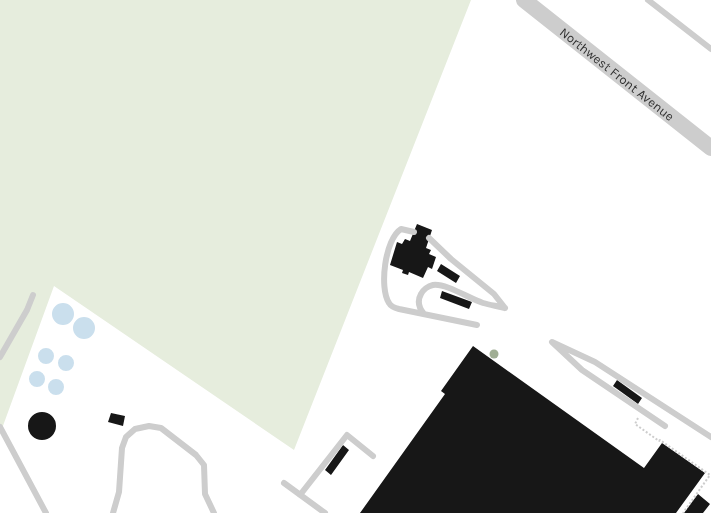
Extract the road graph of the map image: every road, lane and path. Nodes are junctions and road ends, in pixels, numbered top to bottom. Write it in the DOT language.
graph roads {
  1 [pos="524,0"];
  2 [pos="648,0"];
  3 [pos="711,49"];
  4 [pos="711,148"];
  5 [pos="414,232"];
  6 [pos="429,238"];
  7 [pos="33,295"];
  8 [pos="424,314"];
  9 [pos="477,325"];
  10 [pos="0,358"];
  11 [pos="638,408"];
  12 [pos="666,426"];
  13 [pos="0,427"];
  14 [pos="711,437"];
  15 [pos="373,456"];
  16 [pos="284,483"];
  17 [pos="300,495"];
  18 [pos="46,513"];
  19 [pos="113,513"];
  20 [pos="214,513"];
  21 [pos="325,513"];
  22 [pos="683,513"];
  1 -- 4 [label="street, Northwest Front Avenue"];
  2 -- 3 [label="lane"];
  5 -- 8 [label="lane"];
  6 -- 8 [label="lane"];
  7 -- 10 [label="lane"];
  8 -- 9 [label="lane"];
  11 -- 12 [label="lane"];
  11 -- 14 [label="lane"];
  11 -- 22 [label="path"];
  13 -- 18 [label="lane"];
  15 -- 17 [label="lane"];
  16 -- 17 [label="lane"];
  17 -- 21 [label="lane"];
  19 -- 20 [label="lane"];
}
